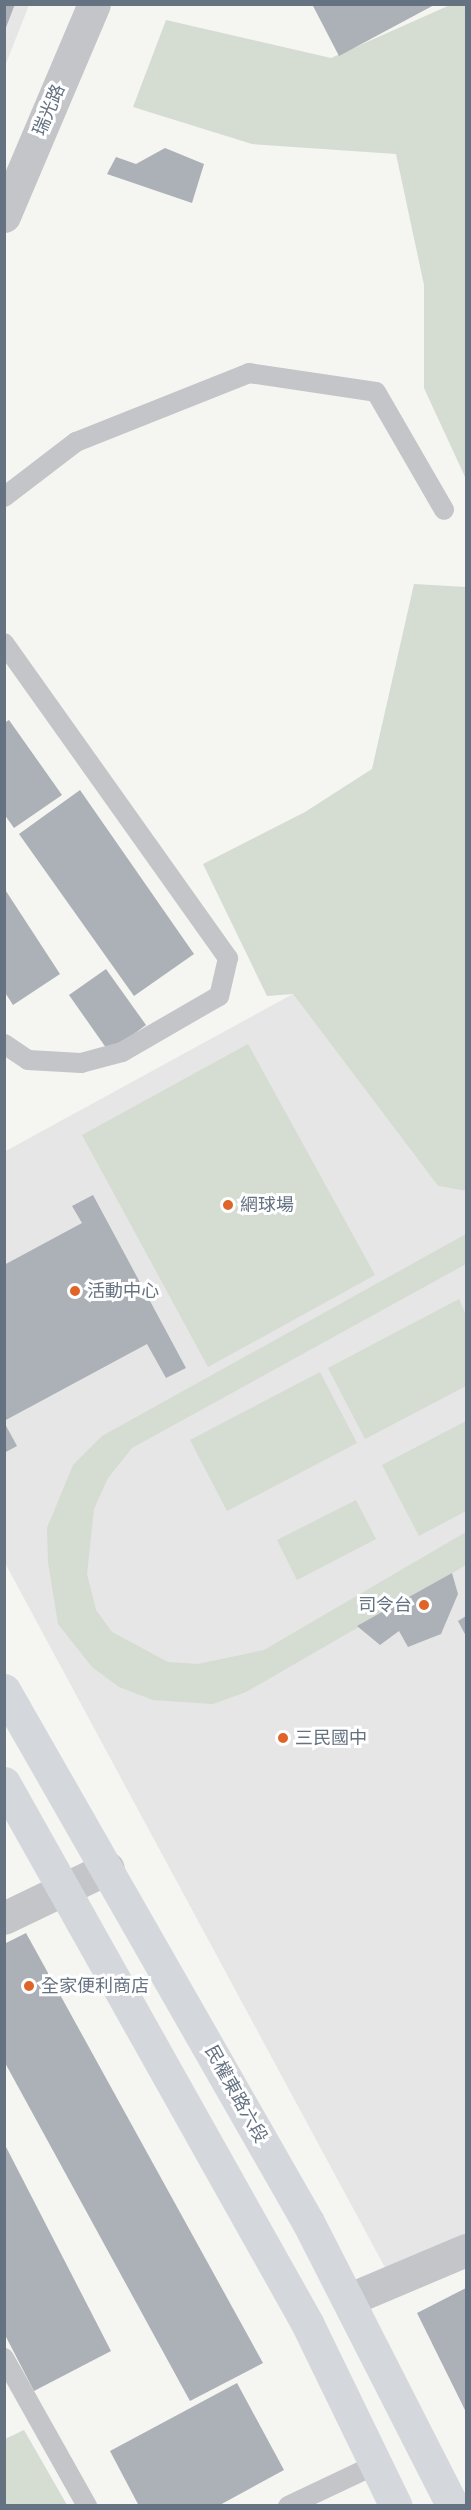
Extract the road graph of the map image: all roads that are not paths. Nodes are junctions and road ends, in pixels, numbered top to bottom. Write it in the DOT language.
graph roads {
  1 [pos="94,4"];
  2 [pos="4,216"];
  3 [pos="4,497"];
  4 [pos="444,510"];
  5 [pos="4,644"];
  6 [pos="4,1044"];
  7 [pos="4,1690"];
  8 [pos="4,1783"];
  9 [pos="108,1868"];
  10 [pos="66,1888"];
  11 [pos="4,1918"];
  12 [pos="466,2250"];
  13 [pos="350,2299"];
  14 [pos="4,2358"];
  15 [pos="377,2464"];
  16 [pos="87,2505"];
  17 [pos="288,2505"];
  18 [pos="396,2505"];
  19 [pos="453,2505"];
  1 -- 2 [label="street, 瑞光路"];
  3 -- 4 [label="lane"];
  5 -- 6 [label="lane"];
  7 -- 9 [label="main road, 民權東路六段"];
  8 -- 10 [label="main road"];
  9 -- 10 [label="street"];
  9 -- 13 [label="main road, 民權東路六段"];
  10 -- 11 [label="street"];
  10 -- 15 [label="main road"];
  12 -- 13 [label="street"];
  13 -- 19 [label="main road, 民權東路六段"];
  14 -- 16 [label="lane"];
  15 -- 17 [label="lane"];
  15 -- 18 [label="main road"];
}
